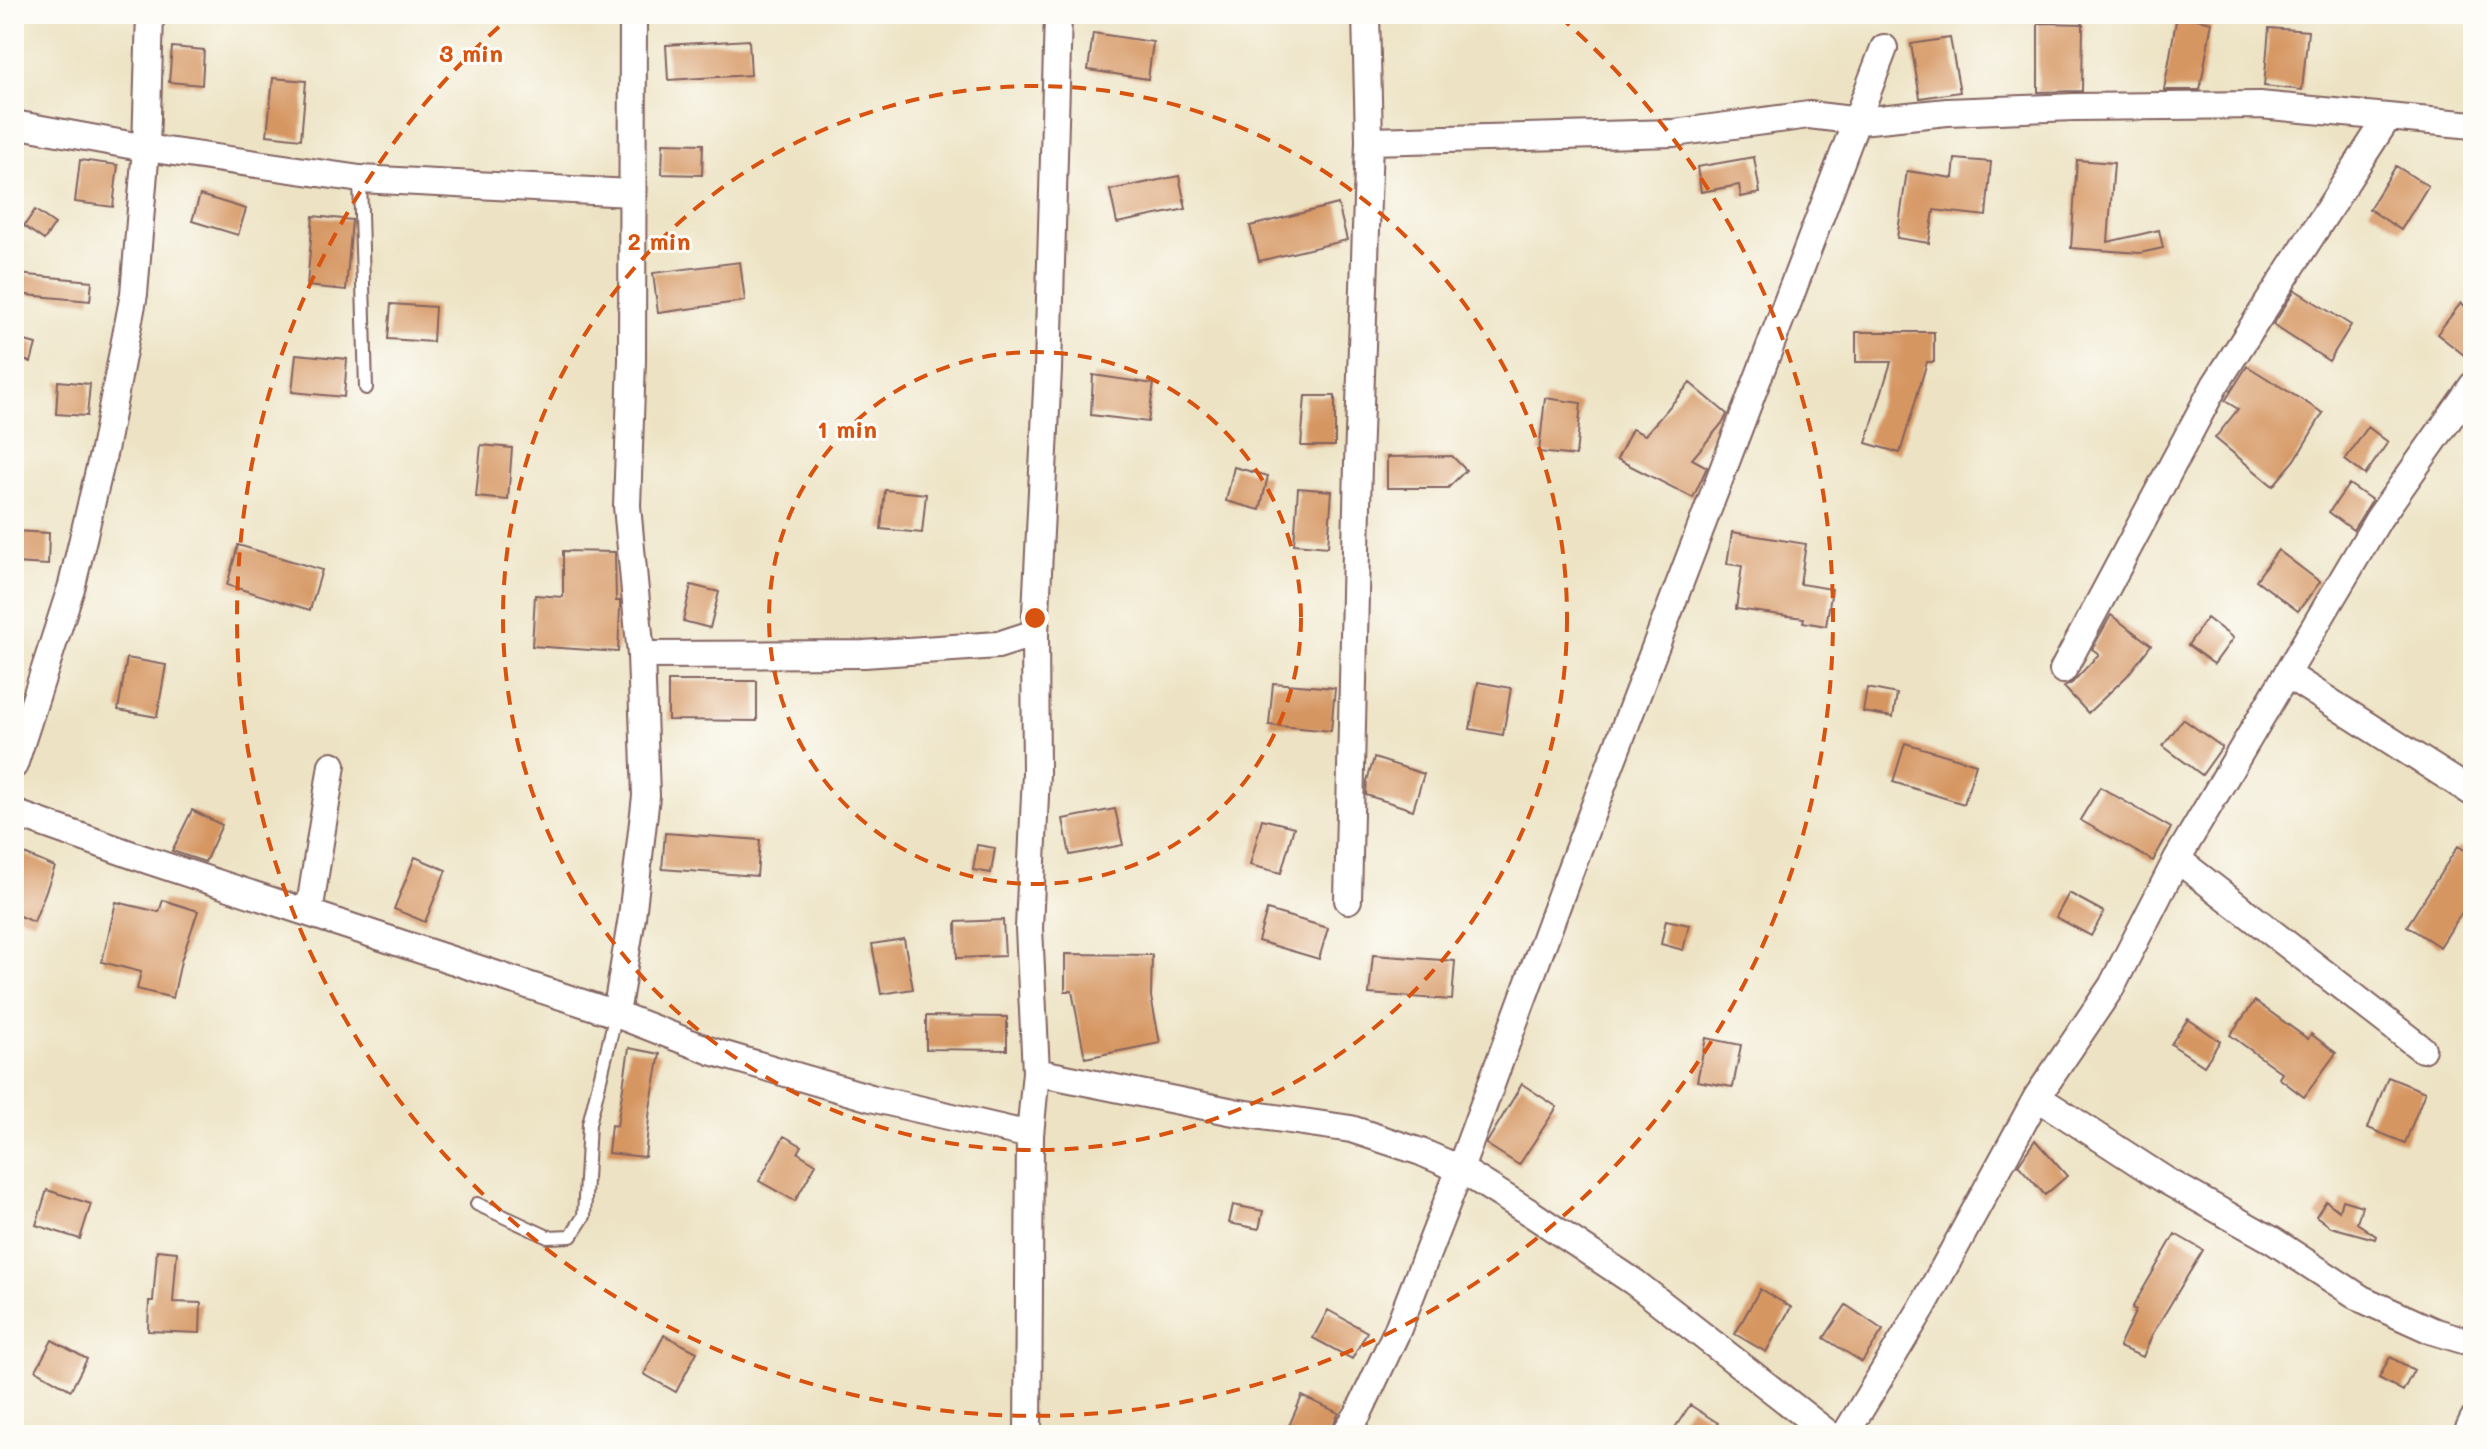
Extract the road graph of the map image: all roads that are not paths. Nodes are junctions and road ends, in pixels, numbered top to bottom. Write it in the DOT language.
graph roads {
  1 [pos="150,14"];
  2 [pos="633,14"];
  3 [pos="1058,14"];
  4 [pos="1366,14"];
  5 [pos="1884,48"];
  6 [pos="2388,117"];
  7 [pos="1860,121"];
  8 [pos="14,124"];
  9 [pos="2473,125"];
  10 [pos="1369,141"];
  11 [pos="146,148"];
  12 [pos="360,179"];
  13 [pos="631,193"];
  14 [pos="1785,310"];
  15 [pos="2473,385"];
  16 [pos="366,388"];
  17 [pos="1035,633"];
  18 [pos="641,655"];
  19 [pos="2063,670"];
  20 [pos="2288,675"];
  21 [pos="14,765"];
  22 [pos="332,765"];
  23 [pos="2473,793"];
  24 [pos="14,813"];
  25 [pos="2177,859"];
  26 [pos="1348,900"];
  27 [pos="309,913"];
  28 [pos="616,1014"];
  29 [pos="2422,1049"];
  30 [pos="1036,1072"];
  31 [pos="2037,1097"];
  32 [pos="1030,1135"];
  33 [pos="1460,1169"];
  34 [pos="477,1204"];
  35 [pos="2473,1343"];
  36 [pos="2473,1420"];
  37 [pos="1028,1435"];
  38 [pos="1344,1435"];
  39 [pos="1830,1435"];
  40 [pos="1845,1435"];
  41 [pos="2466,1435"];
  1 -- 11 [label="street"];
  2 -- 13 [label="street"];
  3 -- 17 [label="street"];
  4 -- 10 [label="street"];
  5 -- 7 [label="street"];
  5 -- 14 [label="street"];
  5 -- 33 [label="street"];
  6 -- 7 [label="street"];
  6 -- 9 [label="street"];
  6 -- 19 [label="street"];
  7 -- 10 [label="street"];
  8 -- 11 [label="street"];
  10 -- 26 [label="street"];
  11 -- 12 [label="street"];
  11 -- 21 [label="street"];
  12 -- 13 [label="street"];
  12 -- 16 [label="lane"];
  13 -- 18 [label="street"];
  15 -- 20 [label="street"];
  17 -- 18 [label="street"];
  17 -- 30 [label="street"];
  18 -- 28 [label="street"];
  20 -- 23 [label="street"];
  20 -- 25 [label="street"];
  22 -- 27 [label="street"];
  24 -- 27 [label="street"];
  25 -- 29 [label="street"];
  25 -- 31 [label="street"];
  27 -- 28 [label="street"];
  28 -- 32 [label="street"];
  28 -- 34 [label="lane"];
  30 -- 32 [label="street"];
  30 -- 33 [label="street"];
  31 -- 35 [label="street"];
  31 -- 40 [label="street"];
  32 -- 37 [label="street"];
  33 -- 38 [label="street"];
  33 -- 39 [label="street"];
  36 -- 41 [label="street"];
}
